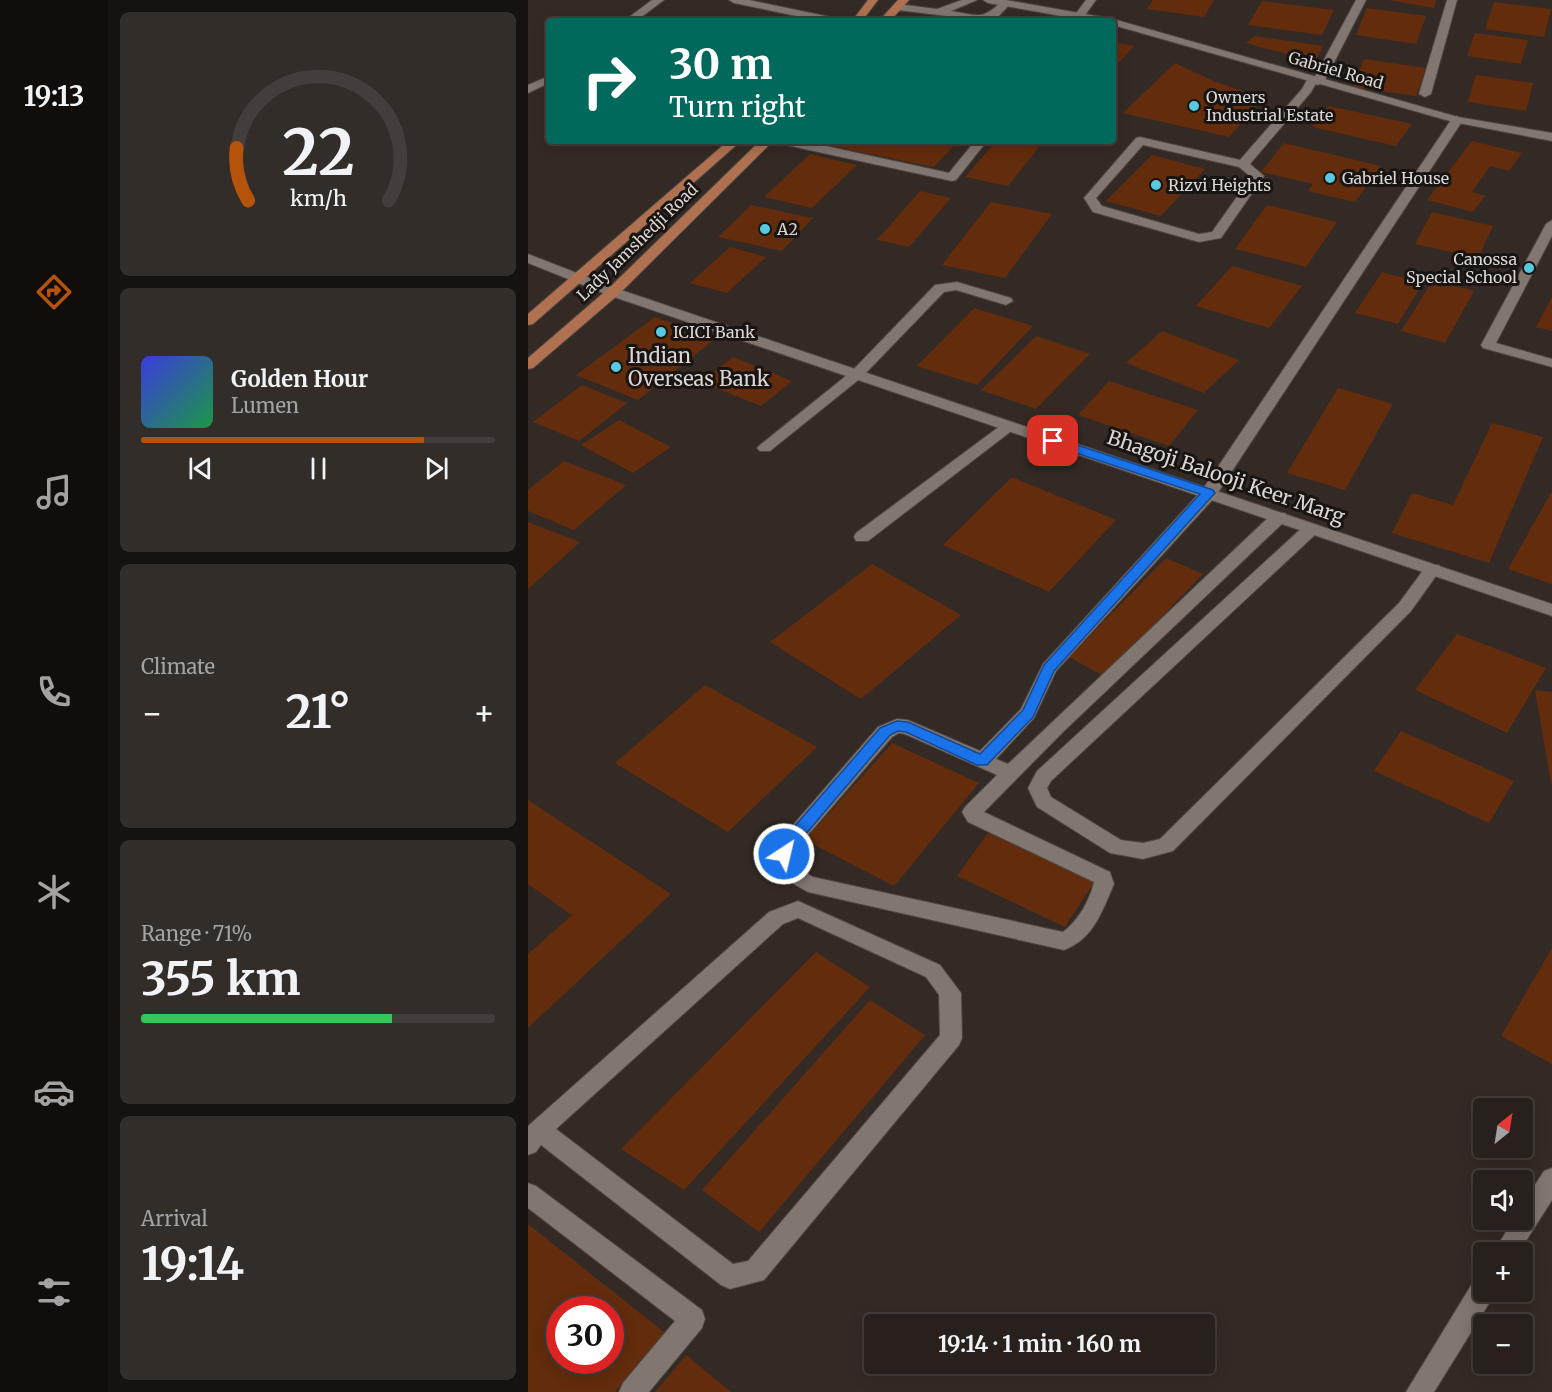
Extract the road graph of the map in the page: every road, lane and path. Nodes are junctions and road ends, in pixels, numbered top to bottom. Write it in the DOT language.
graph roads {
  1 [pos="659,0"];
  2 [pos="734,0"];
  3 [pos="873,0"];
  4 [pos="972,0"];
  5 [pos="988,0"];
  6 [pos="1091,0"];
  7 [pos="1360,0"];
  8 [pos="1452,0"];
  9 [pos="901,3"];
  10 [pos="1006,3"];
  11 [pos="939,13"];
  12 [pos="1079,16"];
  13 [pos="633,18"];
  14 [pos="821,18"];
  15 [pos="858,18"];
  16 [pos="887,18"];
  17 [pos="981,18"];
  18 [pos="990,18"];
  19 [pos="1090,18"];
  20 [pos="1116,23"];
  21 [pos="546,81"];
  22 [pos="1315,81"];
  23 [pos="528,90"];
  24 [pos="1425,94"];
  25 [pos="1457,120"];
  26 [pos="1552,137"];
  27 [pos="732,144"];
  28 [pos="764,144"];
  29 [pos="800,144"];
  30 [pos="979,144"];
  31 [pos="1243,164"];
  32 [pos="1552,224"];
  33 [pos="528,258"];
  34 [pos="581,278"];
  35 [pos="614,292"];
  36 [pos="1006,301"];
  37 [pos="528,321"];
  38 [pos="1552,363"];
  39 [pos="528,365"];
  40 [pos="857,374"];
  41 [pos="1009,426"];
  42 [pos="765,448"];
  43 [pos="1209,493"];
  44 [pos="1279,517"];
  45 [pos="1311,529"];
  46 [pos="862,537"];
  47 [pos="1433,569"];
  48 [pos="1552,610"];
  49 [pos="1028,713"];
  50 [pos="1057,727"];
  51 [pos="982,761"];
  52 [pos="1010,773"];
  53 [pos="533,1137"];
  54 [pos="1552,1179"];
  55 [pos="528,1194"];
  56 [pos="1512,1242"];
  57 [pos="1475,1302"];
  58 [pos="632,1392"];
  59 [pos="1419,1392"];
  1 -- 13 [label="street"];
  2 -- 14 [label="street"];
  3 -- 15 [label="main road"];
  4 -- 11 [label="street"];
  5 -- 10 [label="street"];
  6 -- 12 [label="street"];
  7 -- 22 [label="street"];
  8 -- 24 [label="street"];
  9 -- 11 [label="street"];
  9 -- 16 [label="main road"];
  10 -- 12 [label="street"];
  10 -- 18 [label="street"];
  11 -- 17 [label="street"];
  12 -- 19 [label="street"];
  20 -- 22 [label="street, Gabriel Road"];
  21 -- 23 [label="street"];
  22 -- 25 [label="street, Gabriel Road"];
  22 -- 31 [label="street"];
  25 -- 26 [label="street, Gabriel Road"];
  25 -- 43 [label="street"];
  27 -- 34 [label="main road, Lady Jamshedji Road"];
  28 -- 35 [label="main road, Lady Jamshedji Road"];
  29 -- 30 [label="street"];
  31 -- 31 [label="street"];
  32 -- 38 [label="street"];
  33 -- 34 [label="street, Bhagoji Balooji Keer Marg"];
  34 -- 35 [label="street, Bhagoji Balooji Keer Marg"];
  34 -- 37 [label="main road, Lady Jamshedji Road"];
  35 -- 39 [label="main road, Lady Jamshedji Road"];
  35 -- 40 [label="street, Bhagoji Balooji Keer Marg"];
  36 -- 40 [label="street"];
  40 -- 41 [label="street, Bhagoji Balooji Keer Marg"];
  40 -- 42 [label="street"];
  41 -- 43 [label="street, Bhagoji Balooji Keer Marg"];
  41 -- 46 [label="street"];
  43 -- 44 [label="street, Bhagoji Balooji Keer Marg"];
  43 -- 49 [label="street"];
  44 -- 45 [label="street, Bhagoji Balooji Keer Marg"];
  44 -- 50 [label="street"];
  45 -- 47 [label="street, Bhagoji Balooji Keer Marg"];
  45 -- 47 [label="street"];
  47 -- 48 [label="street, Bhagoji Balooji Keer Marg"];
  49 -- 50 [label="street"];
  49 -- 51 [label="street"];
  50 -- 52 [label="street"];
  51 -- 52 [label="street"];
  51 -- 52 [label="street"];
  53 -- 53 [label="street"];
  54 -- 56 [label="street"];
  55 -- 58 [label="street"];
  57 -- 59 [label="street"];
}
